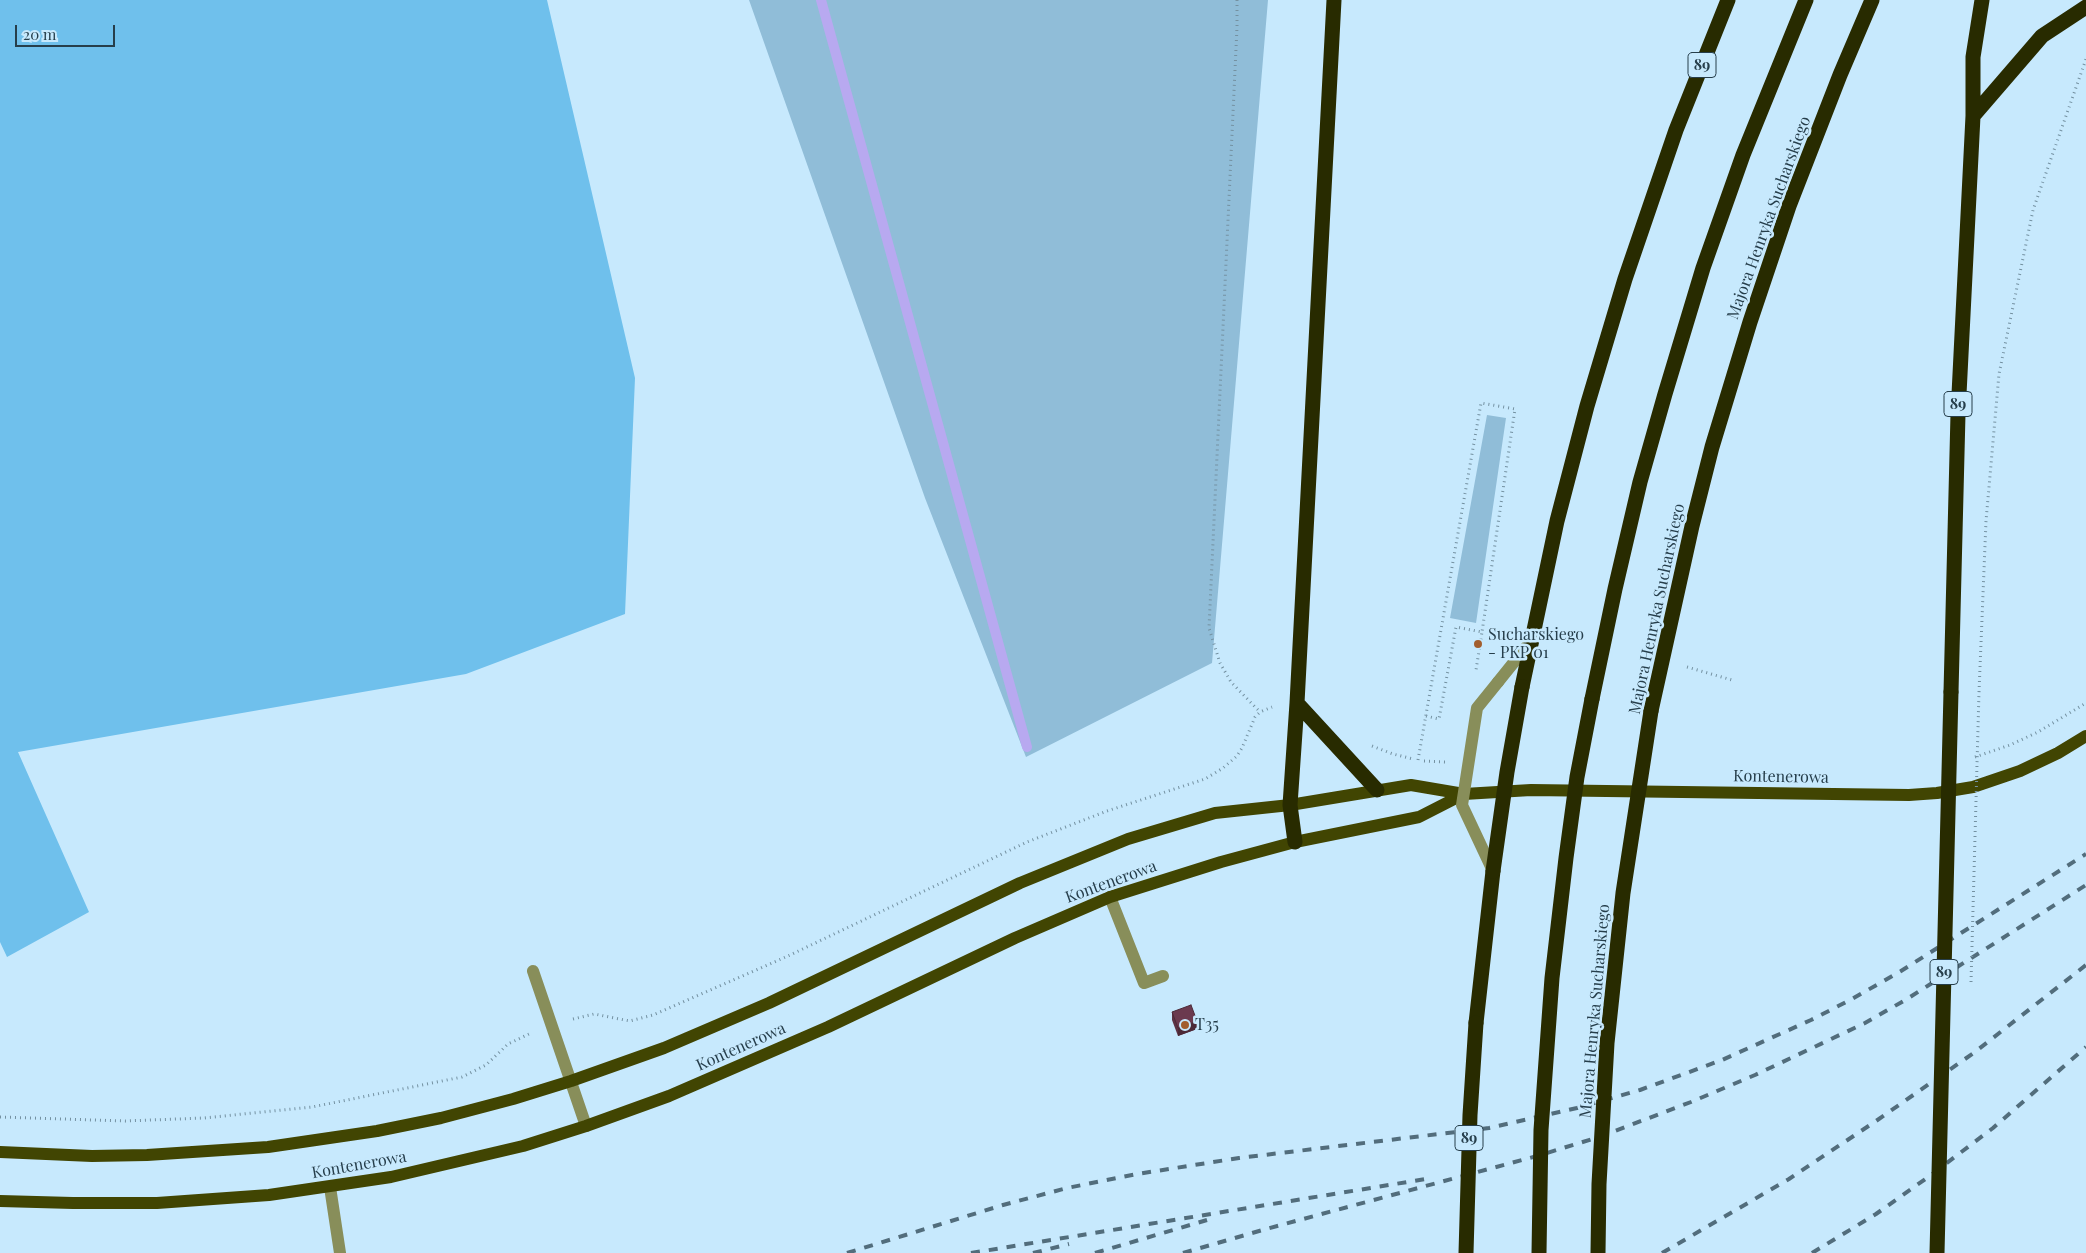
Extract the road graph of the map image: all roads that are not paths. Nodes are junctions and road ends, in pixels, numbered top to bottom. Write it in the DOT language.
graph roads {
  1 [pos="1334,0"];
  2 [pos="1728,0"];
  3 [pos="1806,0"];
  4 [pos="1872,0"];
  5 [pos="1982,0"];
  6 [pos="2086,7"];
  7 [pos="1973,116"];
  8 [pos="1531,641"];
  9 [pos="1297,703"];
  10 [pos="2086,736"];
  11 [pos="1377,790"];
  12 [pos="1464,794"];
  13 [pos="1290,804"];
  14 [pos="1295,842"];
  15 [pos="1493,871"];
  16 [pos="1110,897"];
  17 [pos="533,971"];
  18 [pos="1163,976"];
  19 [pos="571,1081"];
  20 [pos="586,1126"];
  21 [pos="0,1152"];
  22 [pos="330,1187"];
  23 [pos="0,1201"];
  24 [pos="340,1253"];
  25 [pos="1466,1253"];
  26 [pos="1539,1253"];
  27 [pos="1598,1253"];
  28 [pos="1937,1253"];
  1 -- 9 [label="highway"];
  2 -- 8 [label="highway, 89"];
  3 -- 26 [label="highway, bridge"];
  4 -- 27 [label="highway, Majora Henryka Sucharskiego, bridge"];
  5 -- 7 [label="highway, 89"];
  6 -- 7 [label="highway"];
  7 -- 28 [label="highway, 89, bridge"];
  8 -- 15 [label="highway, 89, bridge"];
  8 -- 15 [label="lane, bridge"];
  9 -- 11 [label="highway"];
  9 -- 13 [label="highway"];
  10 -- 12 [label="main road, Kontenerowa"];
  11 -- 12 [label="main road, Kontenerowa"];
  11 -- 13 [label="main road, Kontenerowa"];
  12 -- 14 [label="main road, Kontenerowa"];
  13 -- 14 [label="highway"];
  13 -- 19 [label="main road, Kontenerowa"];
  14 -- 16 [label="main road, Kontenerowa"];
  15 -- 25 [label="highway, 89, bridge"];
  16 -- 18 [label="lane"];
  16 -- 20 [label="main road, Kontenerowa"];
  17 -- 19 [label="lane"];
  19 -- 20 [label="lane"];
  19 -- 21 [label="main road, Kontenerowa"];
  20 -- 22 [label="main road, Kontenerowa"];
  22 -- 23 [label="main road, Kontenerowa"];
  22 -- 24 [label="lane"];
}
